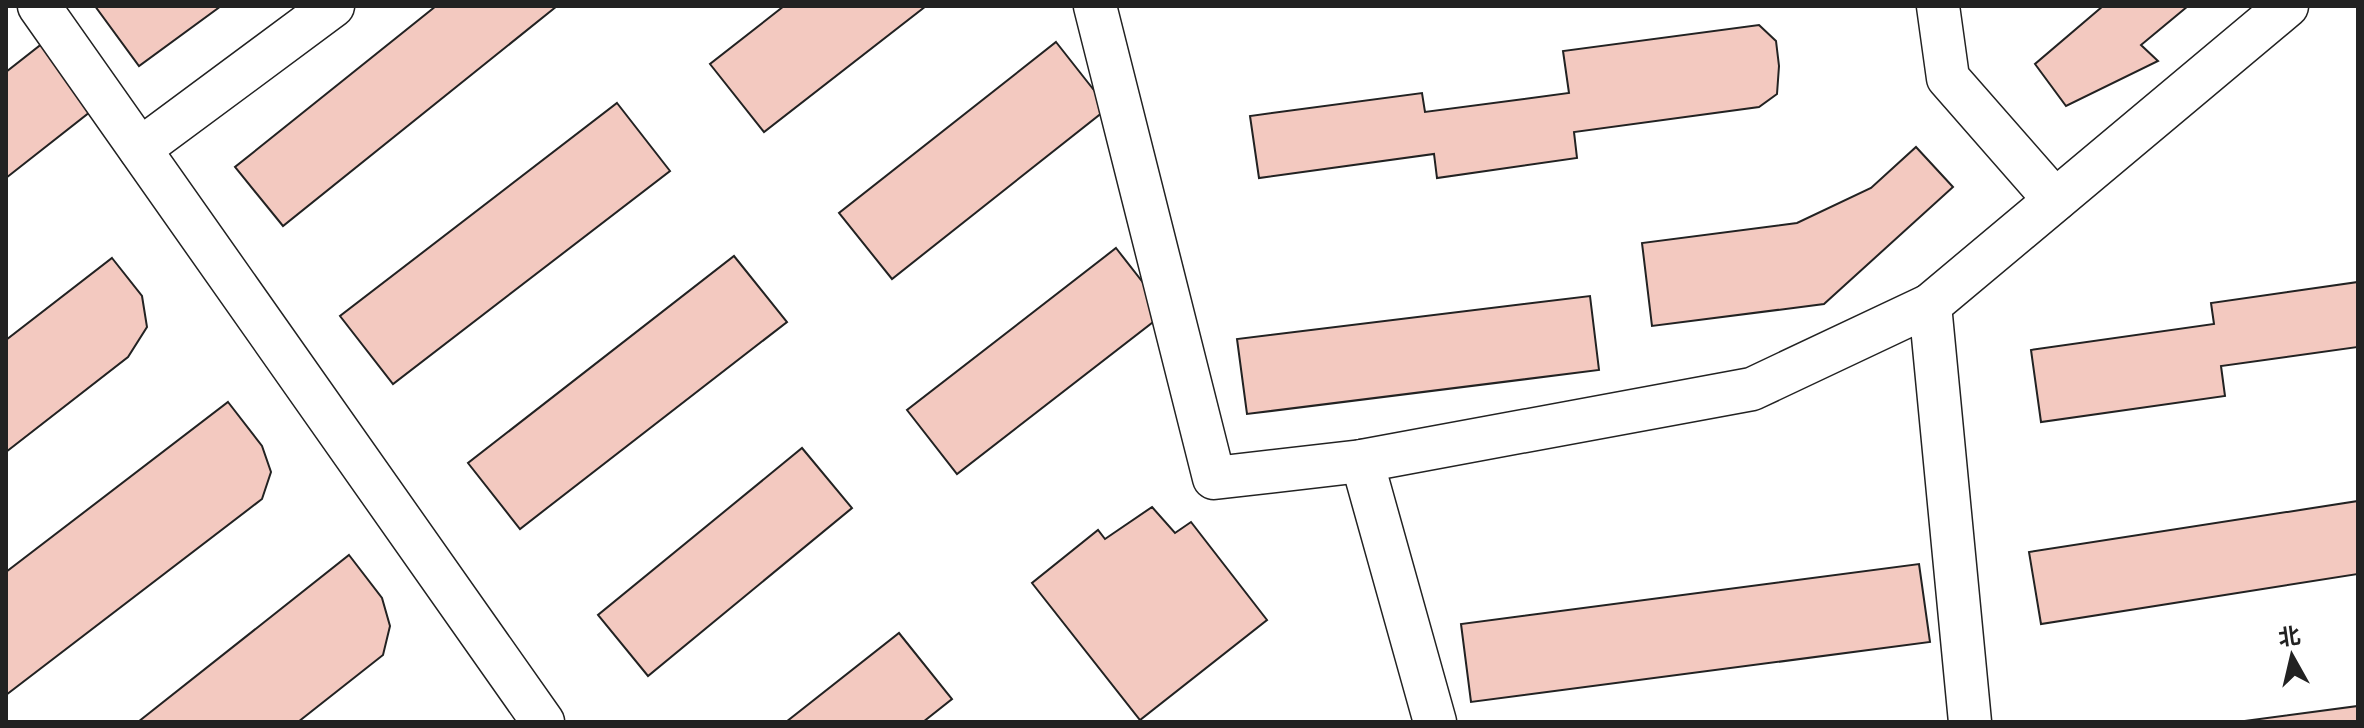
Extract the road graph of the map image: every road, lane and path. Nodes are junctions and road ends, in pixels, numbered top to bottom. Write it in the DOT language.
graph roads {
  1 [pos="39,6"];
  2 [pos="333,6"];
  3 [pos="1095,6"];
  4 [pos="1938,6"];
  5 [pos="2287,6"];
  6 [pos="140,149"];
  7 [pos="2055,200"];
  8 [pos="1930,305"];
  9 [pos="1362,461"];
  10 [pos="543,722"];
  11 [pos="1435,722"];
  12 [pos="1970,722"];
  1 -- 6 [label="lane"];
  2 -- 6 [label="lane"];
  3 -- 9 [label="lane"];
  4 -- 7 [label="lane"];
  5 -- 7 [label="lane"];
  6 -- 10 [label="lane"];
  7 -- 8 [label="lane"];
  8 -- 9 [label="lane"];
  8 -- 12 [label="lane"];
  9 -- 11 [label="lane"];
}
